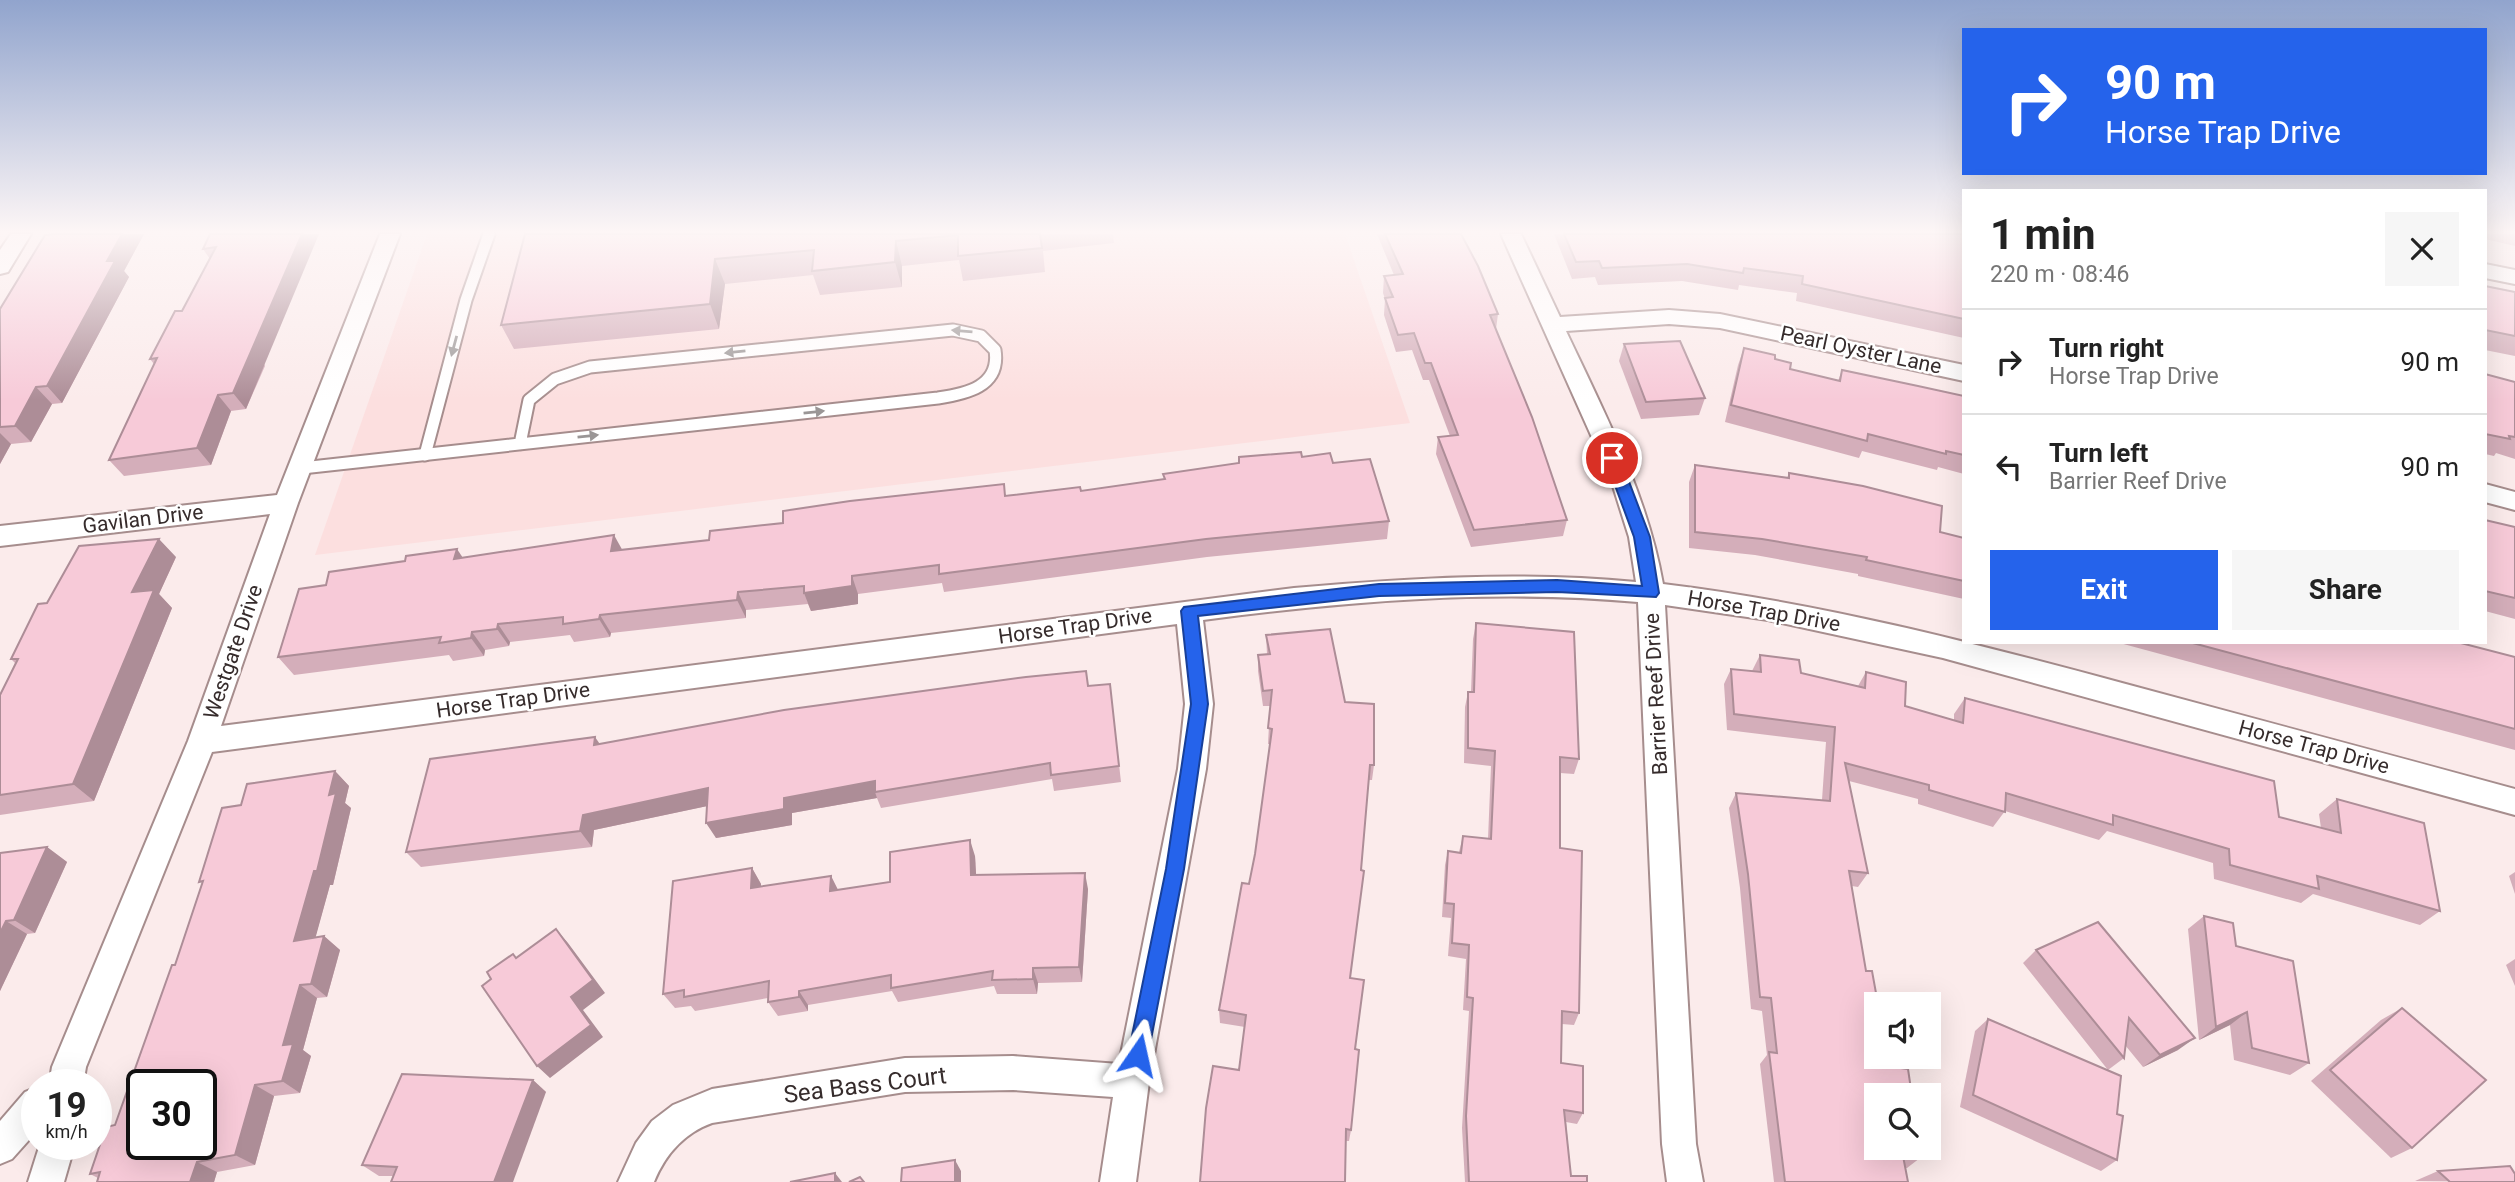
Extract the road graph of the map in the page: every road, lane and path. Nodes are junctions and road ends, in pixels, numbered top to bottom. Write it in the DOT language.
graph roads {
  1 [pos="369,289"];
  2 [pos="470,289"];
  3 [pos="1535,289"];
  4 [pos="1550,325"];
  5 [pos="1962,373"];
  6 [pos="520,444"];
  7 [pos="425,455"];
  8 [pos="302,468"];
  9 [pos="2487,494"];
  10 [pos="2515,501"];
  11 [pos="286,502"];
  12 [pos="0,536"];
  13 [pos="1651,593"];
  14 [pos="1189,611"];
  15 [pos="202,741"];
  16 [pos="2515,802"];
  17 [pos="67,1069"];
  18 [pos="1132,1082"];
  19 [pos="21,1123"];
  20 [pos="0,1147"];
  21 [pos="53,1160"];
  22 [pos="46,1182"];
  23 [pos="636,1182"];
  24 [pos="1118,1182"];
  25 [pos="1685,1182"];
  1 -- 8 [label="street, Westgate Drive"];
  2 -- 7 [label="lane, one-way"];
  3 -- 4 [label="street, Barrier Reef Drive"];
  4 -- 5 [label="street, Pearl Oyster Lane"];
  4 -- 13 [label="street, Barrier Reef Drive"];
  6 -- 6 [label="lane, one-way"];
  6 -- 7 [label="lane"];
  7 -- 8 [label="lane"];
  8 -- 11 [label="street, Westgate Drive"];
  9 -- 10 [label="street"];
  11 -- 12 [label="street, Gavilan Drive"];
  11 -- 15 [label="street, Westgate Drive"];
  13 -- 14 [label="street, Horse Trap Drive"];
  13 -- 16 [label="street, Horse Trap Drive"];
  13 -- 25 [label="street, Barrier Reef Drive"];
  14 -- 15 [label="street, Horse Trap Drive"];
  14 -- 18 [label="street"];
  15 -- 17 [label="street, Westgate Drive"];
  18 -- 23 [label="street, Sea Bass Court"];
  18 -- 24 [label="street"];
  19 -- 20 [label="street"];
  21 -- 22 [label="street"];
}
